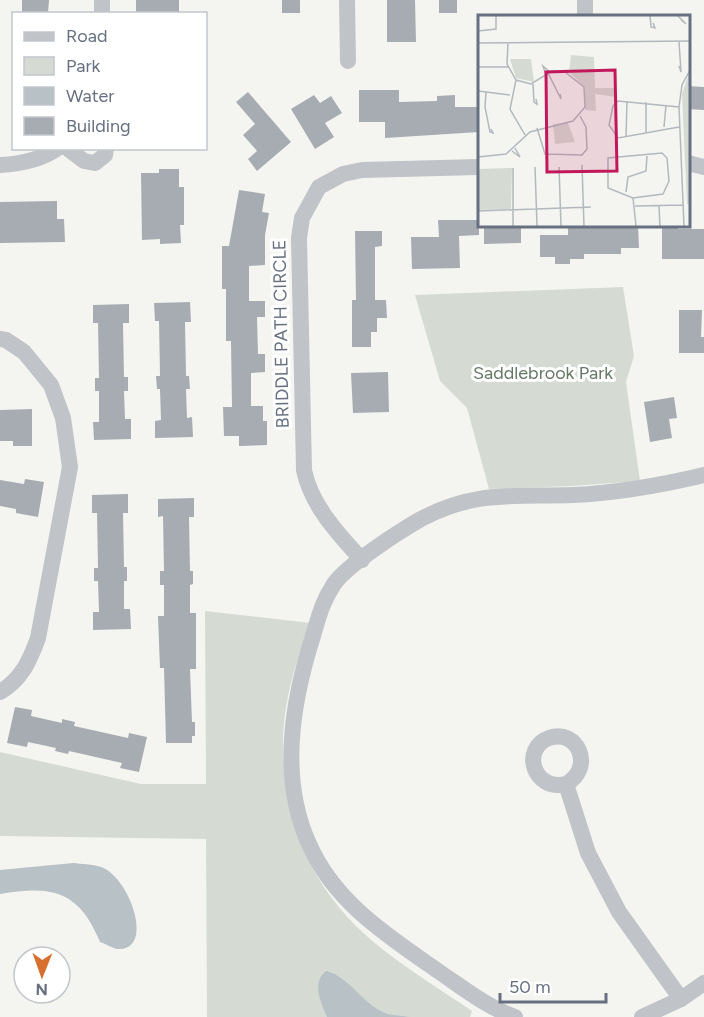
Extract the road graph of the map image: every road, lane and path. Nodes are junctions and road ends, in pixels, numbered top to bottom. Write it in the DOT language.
graph roads {
  1 [pos="347,0"];
  2 [pos="348,61"];
  3 [pos="55,150"];
  4 [pos="70,150"];
  5 [pos="106,150"];
  6 [pos="689,163"];
  7 [pos="0,165"];
  8 [pos="478,167"];
  9 [pos="704,167"];
  10 [pos="3,340"];
  11 [pos="704,475"];
  12 [pos="362,560"];
  13 [pos="0,692"];
  14 [pos="566,784"];
  15 [pos="703,987"];
  16 [pos="681,999"];
  17 [pos="661,1013"];
  18 [pos="515,1017"];
  19 [pos="642,1017"];
  1 -- 2 [label="street"];
  3 -- 7 [label="street"];
  4 -- 5 [label="street"];
  6 -- 9 [label="street"];
  8 -- 12 [label="street, BRIDDLE PATH CIRCLE"];
  10 -- 13 [label="street"];
  11 -- 12 [label="street"];
  12 -- 18 [label="street"];
  14 -- 16 [label="street"];
  15 -- 16 [label="street"];
  16 -- 17 [label="street"];
  17 -- 19 [label="street"];
}
